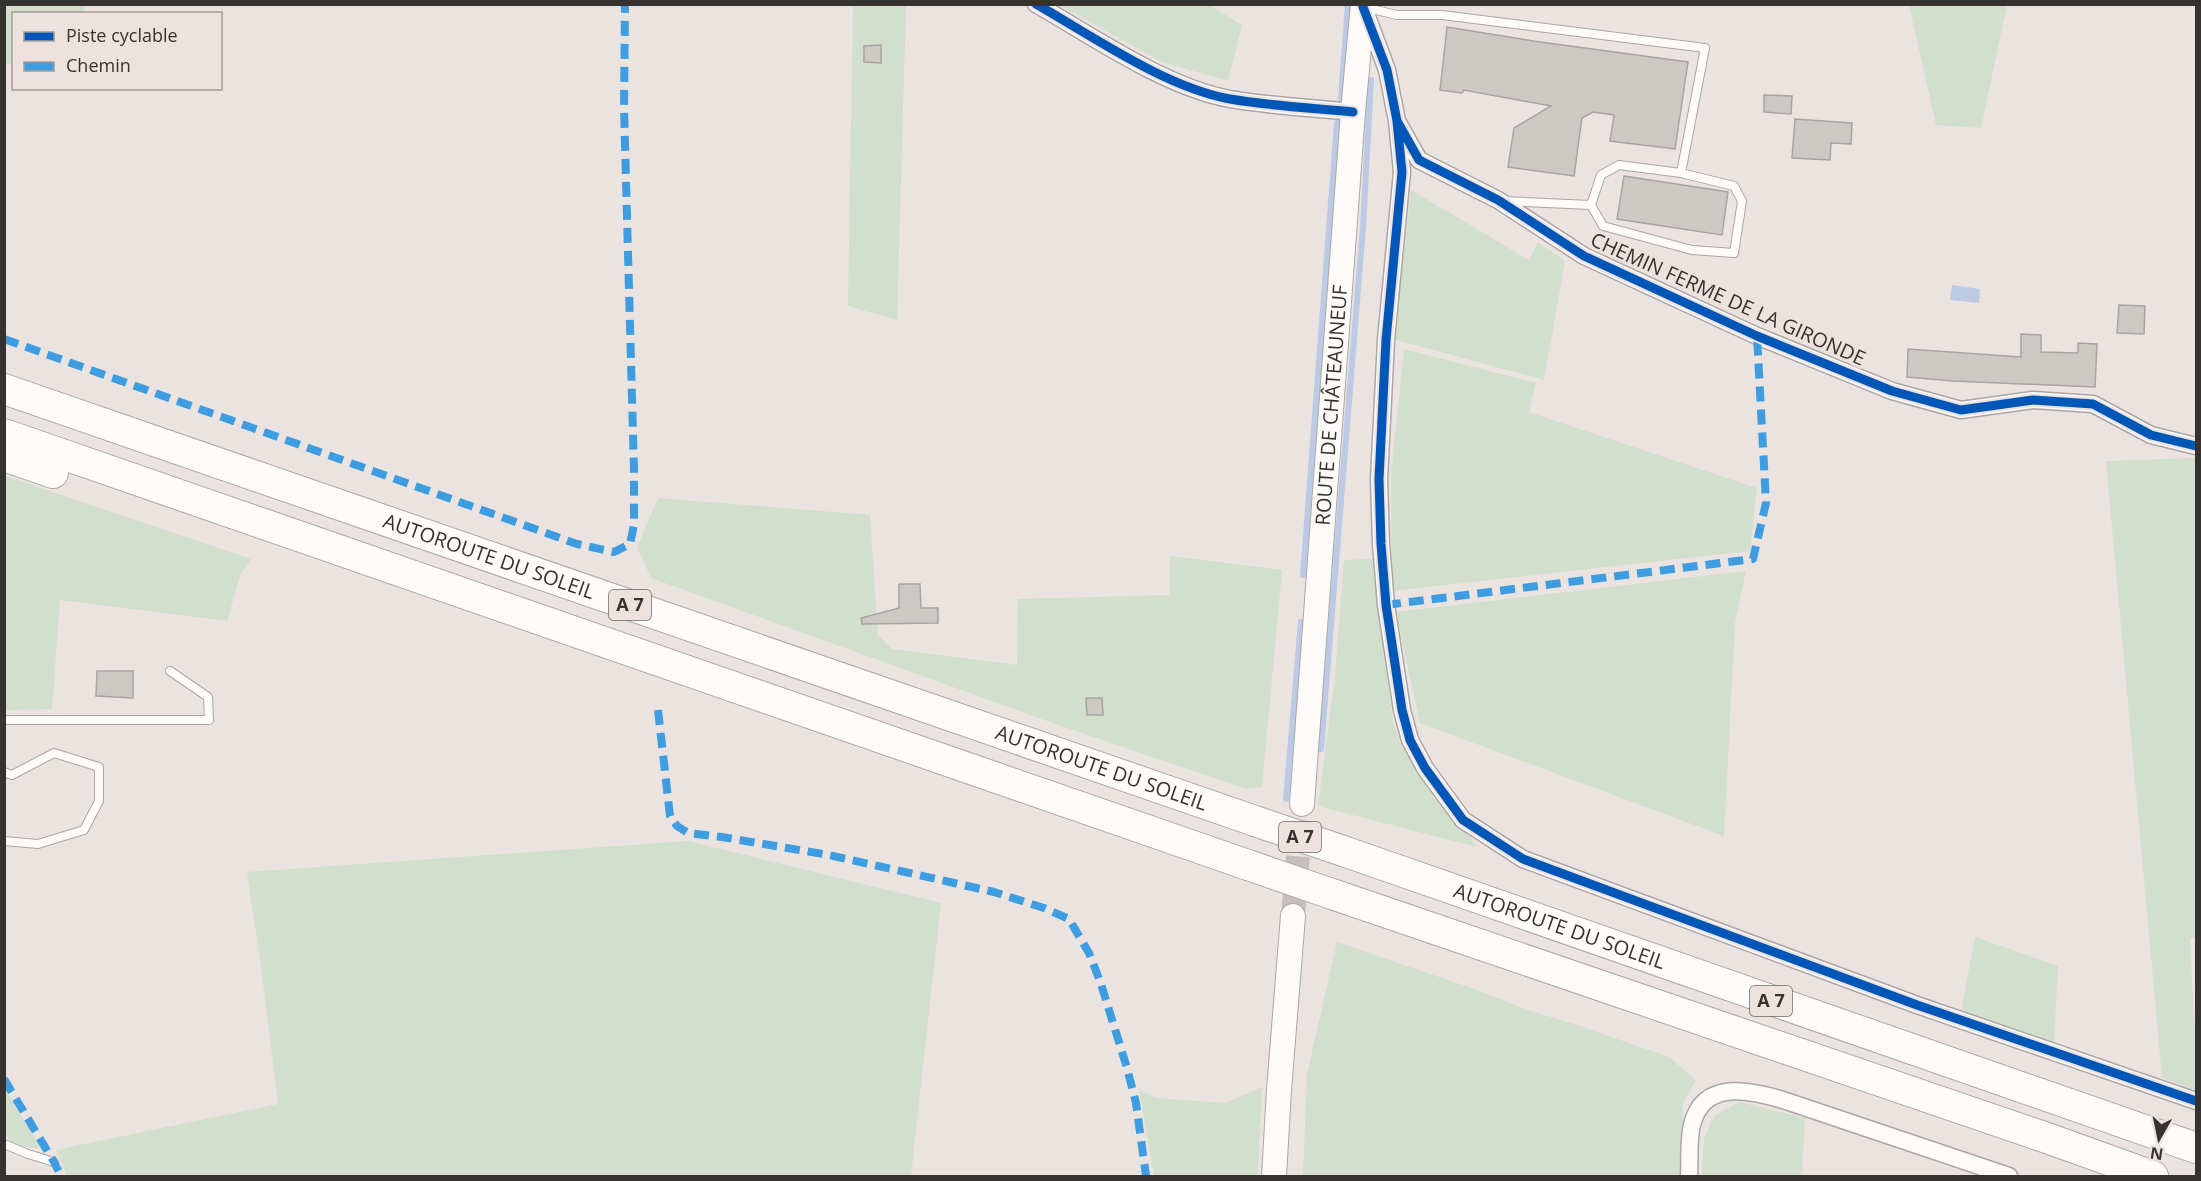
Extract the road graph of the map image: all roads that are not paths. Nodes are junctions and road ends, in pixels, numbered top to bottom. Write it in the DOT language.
graph roads {
  1 [pos="1036,4"];
  2 [pos="1363,6"];
  3 [pos="1353,112"];
  4 [pos="1397,121"];
  5 [pos="1681,173"];
  6 [pos="1498,200"];
  7 [pos="1591,205"];
  8 [pos="4,389"];
  9 [pos="4,434"];
  10 [pos="2196,446"];
  11 [pos="4,456"];
  12 [pos="263,523"];
  13 [pos="170,671"];
  14 [pos="4,720"];
  15 [pos="4,772"];
  16 [pos="1302,804"];
  17 [pos="4,841"];
  18 [pos="1293,916"];
  19 [pos="2196,1101"];
  20 [pos="4,1144"];
  21 [pos="2196,1148"];
  22 [pos="54,1162"];
  23 [pos="1274,1176"];
  24 [pos="1689,1176"];
  25 [pos="2009,1176"];
  26 [pos="2153,1176"];
  1 -- 3 [label="street"];
  2 -- 3 [label="main road, ROUTE DE CHÂTEAUNEUF"];
  2 -- 4 [label="street, CHEMIN FERME DE LA GIRONDE"];
  2 -- 5 [label="lane"];
  3 -- 16 [label="main road, ROUTE DE CHÂTEAUNEUF"];
  4 -- 6 [label="street, CHEMIN FERME DE LA GIRONDE"];
  4 -- 19 [label="street"];
  5 -- 7 [label="lane"];
  5 -- 7 [label="lane"];
  6 -- 7 [label="lane"];
  6 -- 10 [label="street, CHEMIN FERME DE LA GIRONDE"];
  8 -- 21 [label="highway, AUTOROUTE DU SOLEIL / A 7, bridge"];
  9 -- 12 [label="highway, A 7"];
  11 -- 12 [label="highway"];
  12 -- 26 [label="highway, A 7, bridge"];
  13 -- 14 [label="lane"];
  15 -- 17 [label="lane"];
  18 -- 23 [label="main road"];
  20 -- 22 [label="lane"];
  24 -- 25 [label="street"];
}
